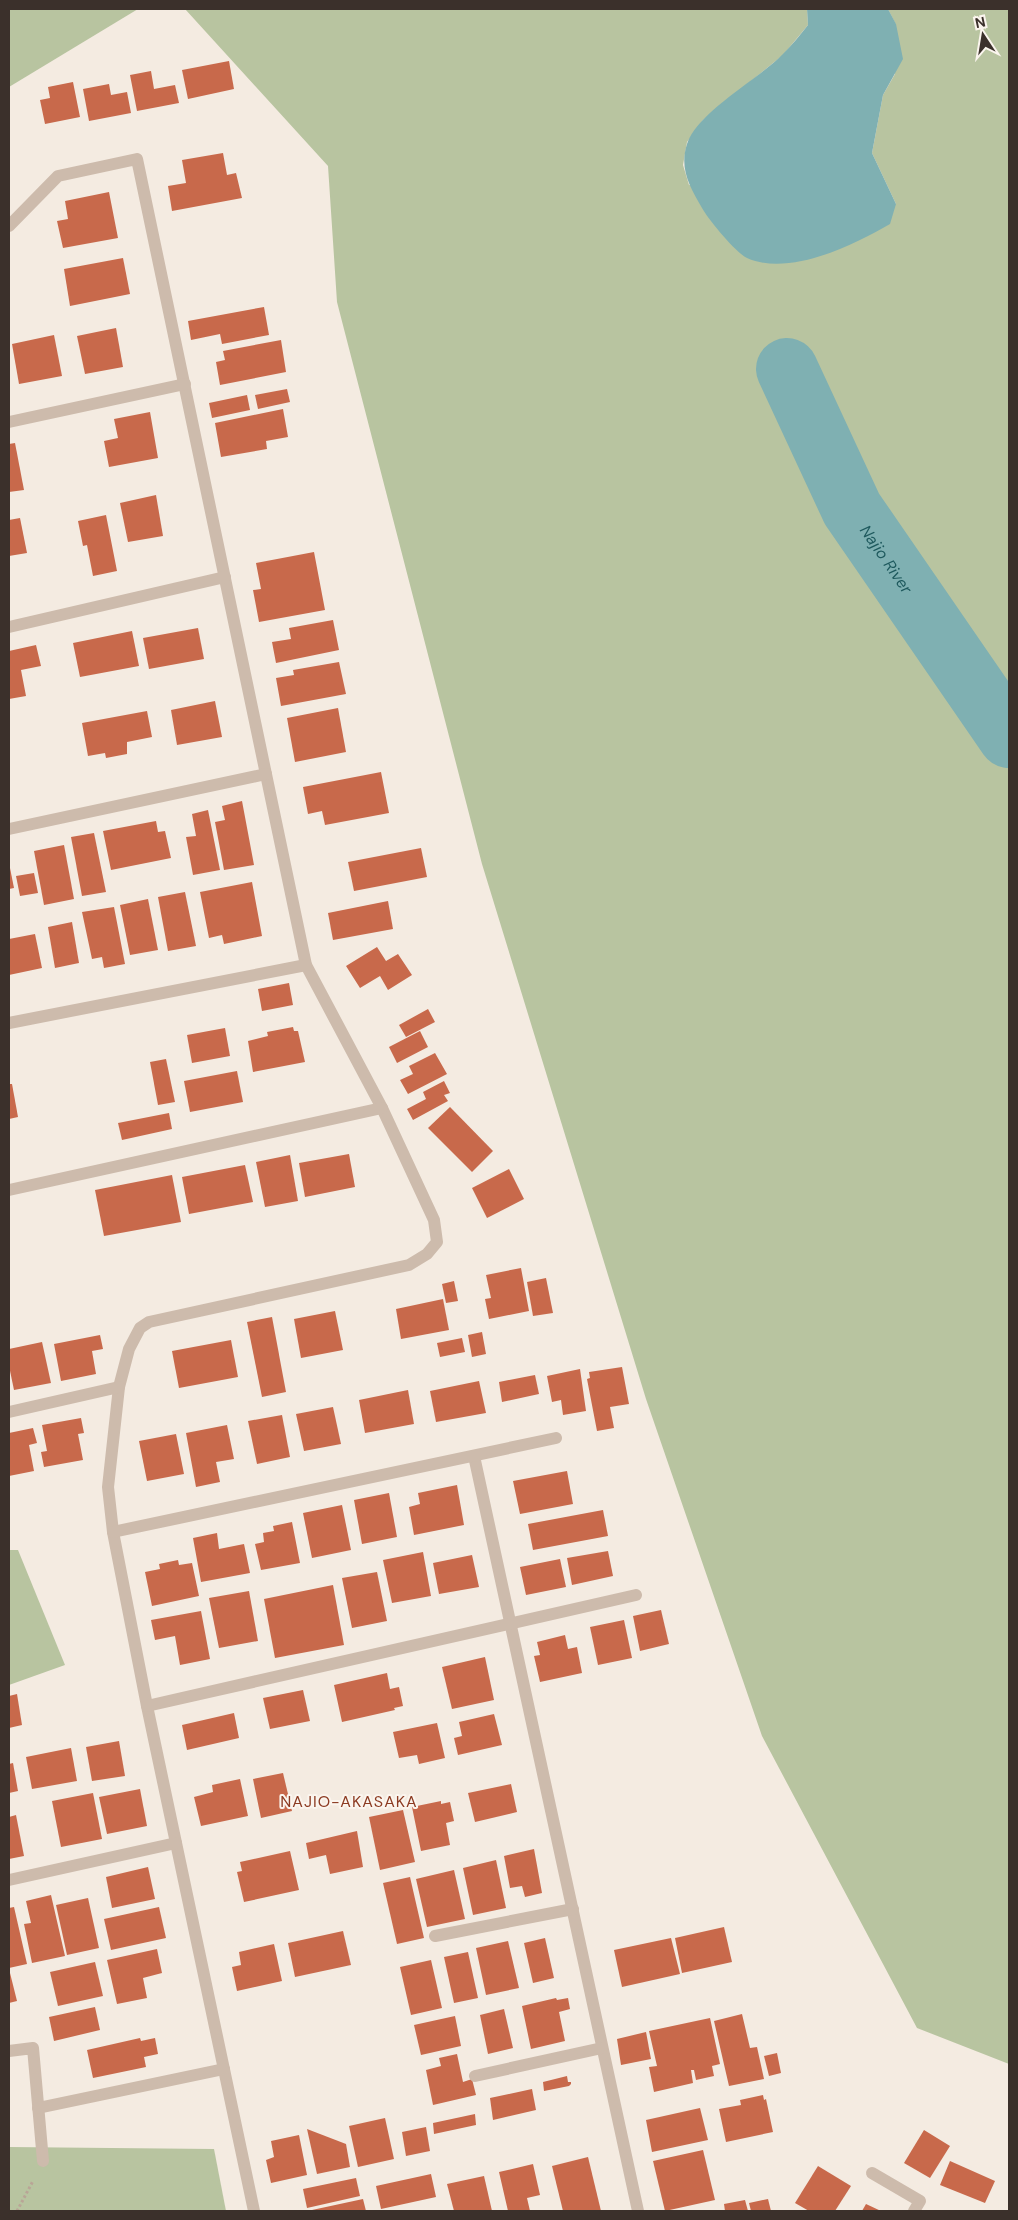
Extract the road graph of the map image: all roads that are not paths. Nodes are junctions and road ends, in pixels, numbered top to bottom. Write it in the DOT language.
graph roads {
  1 [pos="9,226"];
  2 [pos="185,384"];
  3 [pos="9,422"];
  4 [pos="225,577"];
  5 [pos="9,627"];
  6 [pos="266,774"];
  7 [pos="9,829"];
  8 [pos="306,965"];
  9 [pos="9,1023"];
  10 [pos="382,1108"];
  11 [pos="9,1190"];
  12 [pos="120,1387"];
  13 [pos="9,1412"];
  14 [pos="556,1438"];
  15 [pos="474,1456"];
  16 [pos="113,1532"];
  17 [pos="636,1595"];
  18 [pos="510,1624"];
  19 [pos="147,1706"];
  20 [pos="176,1843"];
  21 [pos="9,1880"];
  22 [pos="573,1909"];
  23 [pos="435,1936"];
  24 [pos="602,2048"];
  25 [pos="9,2051"];
  26 [pos="224,2069"];
  27 [pos="475,2076"];
  28 [pos="38,2108"];
  29 [pos="43,2161"];
  30 [pos="872,2174"];
  31 [pos="254,2211"];
  32 [pos="638,2211"];
  33 [pos="914,2211"];
  1 -- 2 [label="street"];
  2 -- 3 [label="street"];
  2 -- 4 [label="street"];
  4 -- 5 [label="street"];
  4 -- 6 [label="street"];
  6 -- 7 [label="street"];
  6 -- 8 [label="street"];
  8 -- 9 [label="street"];
  8 -- 10 [label="street"];
  10 -- 11 [label="street"];
  10 -- 12 [label="street"];
  12 -- 13 [label="street"];
  12 -- 16 [label="street"];
  14 -- 15 [label="street"];
  15 -- 16 [label="street"];
  15 -- 18 [label="street"];
  16 -- 19 [label="street"];
  17 -- 18 [label="street"];
  18 -- 19 [label="street"];
  18 -- 22 [label="street"];
  19 -- 20 [label="street"];
  20 -- 21 [label="street"];
  20 -- 26 [label="street"];
  22 -- 23 [label="street"];
  22 -- 24 [label="street"];
  24 -- 27 [label="street"];
  24 -- 32 [label="street"];
  25 -- 28 [label="street"];
  26 -- 28 [label="street"];
  26 -- 31 [label="street"];
  28 -- 29 [label="street"];
  30 -- 33 [label="street"];
}
